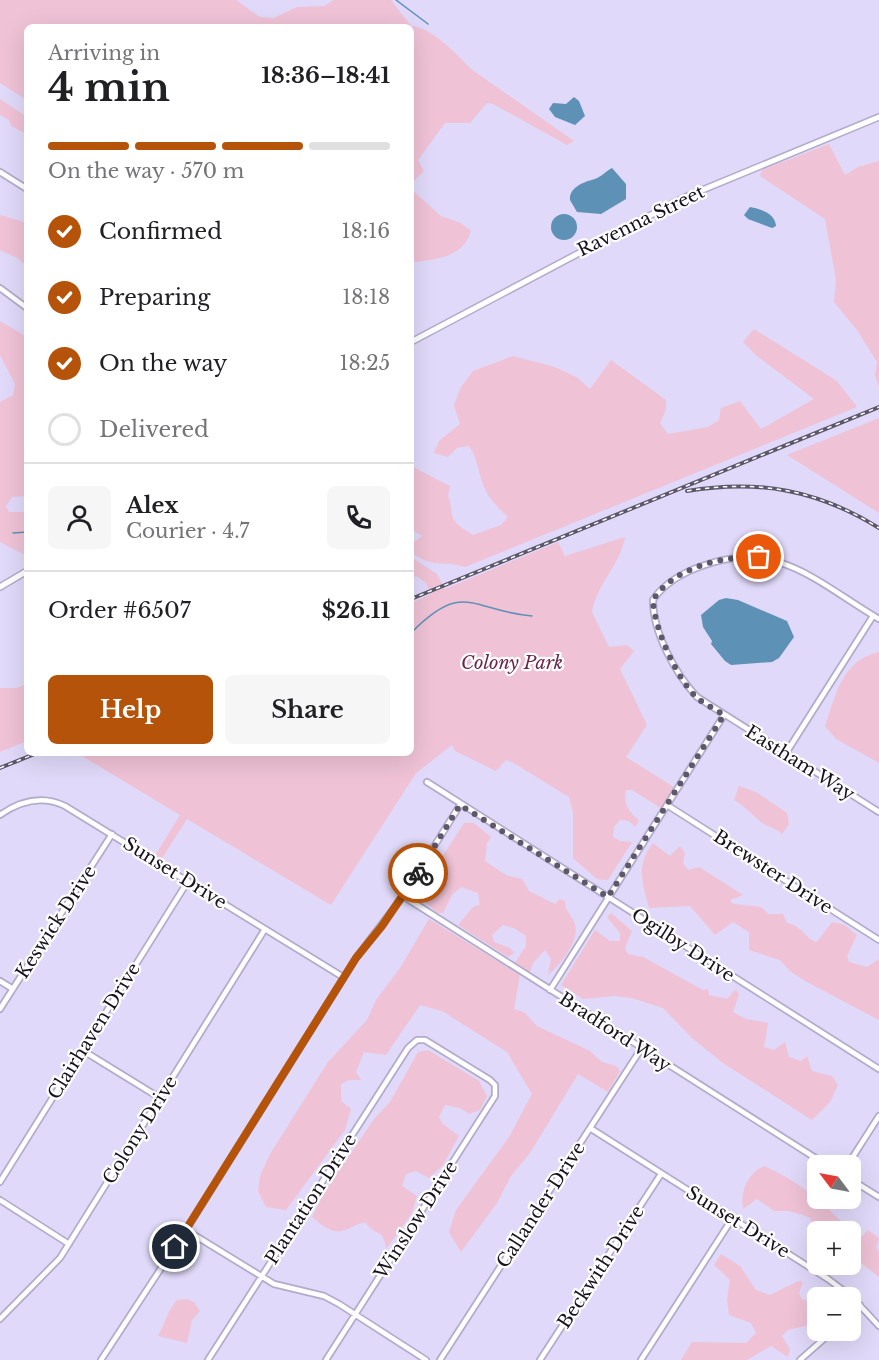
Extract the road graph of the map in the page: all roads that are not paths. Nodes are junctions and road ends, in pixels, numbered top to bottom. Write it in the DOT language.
graph roads {
  1 [pos="879,117"];
  2 [pos="0,172"];
  3 [pos="24,186"];
  4 [pos="0,288"];
  5 [pos="24,306"];
  6 [pos="414,340"];
  7 [pos="24,573"];
  8 [pos="0,588"];
  9 [pos="873,616"];
  10 [pos="879,619"];
  11 [pos="724,715"];
  12 [pos="786,753"];
  13 [pos="427,782"];
  14 [pos="460,805"];
  15 [pos="667,805"];
  16 [pos="879,812"];
  17 [pos="0,815"];
  18 [pos="112,834"];
  19 [pos="188,881"];
  20 [pos="403,896"];
  21 [pos="608,897"];
  22 [pos="265,929"];
  23 [pos="879,940"];
  24 [pos="343,977"];
  25 [pos="0,981"];
  26 [pos="13,989"];
  27 [pos="550,990"];
  28 [pos="0,1009"];
  29 [pos="641,1049"];
  30 [pos="82,1050"];
  31 [pos="879,1069"];
  32 [pos="490,1080"];
  33 [pos="160,1098"];
  34 [pos="879,1116"];
  35 [pos="590,1128"];
  36 [pos="810,1155"];
  37 [pos="854,1155"];
  38 [pos="661,1174"];
  39 [pos="0,1182"];
  40 [pos="861,1186"];
  41 [pos="879,1197"];
  42 [pos="0,1200"];
  43 [pos="732,1219"];
  44 [pos="186,1230"];
  45 [pos="69,1244"];
  46 [pos="262,1277"];
  47 [pos="838,1287"];
  48 [pos="861,1306"];
  49 [pos="355,1314"];
  50 [pos="0,1319"];
  51 [pos="879,1326"];
  52 [pos="822,1341"];
  53 [pos="101,1360"];
  54 [pos="208,1360"];
  55 [pos="326,1360"];
  56 [pos="426,1360"];
  57 [pos="440,1360"];
  58 [pos="540,1360"];
  59 [pos="641,1360"];
  60 [pos="800,1360"];
  1 -- 6 [label="street, Ravenna Street"];
  2 -- 3 [label="street"];
  4 -- 5 [label="street"];
  7 -- 8 [label="street"];
  9 -- 10 [label="street"];
  9 -- 11 [label="street, Eastham Way"];
  9 -- 12 [label="street"];
  11 -- 12 [label="street, Eastham Way"];
  11 -- 15 [label="street"];
  12 -- 16 [label="street, Eastham Way"];
  13 -- 14 [label="street, Ogilby Drive"];
  14 -- 20 [label="street"];
  14 -- 21 [label="street, Ogilby Drive"];
  15 -- 21 [label="street"];
  15 -- 23 [label="street, Brewster Drive"];
  17 -- 18 [label="street, Sunset Drive"];
  18 -- 19 [label="street, Sunset Drive"];
  18 -- 26 [label="street, Keswick Drive"];
  19 -- 22 [label="street, Sunset Drive"];
  19 -- 30 [label="street, Clairhaven Drive"];
  20 -- 24 [label="street"];
  20 -- 27 [label="street, Bradford Way"];
  21 -- 27 [label="street"];
  21 -- 31 [label="street, Ogilby Drive"];
  22 -- 24 [label="street, Sunset Drive"];
  22 -- 33 [label="street, Colony Drive"];
  24 -- 44 [label="street"];
  25 -- 26 [label="street"];
  26 -- 28 [label="street, Keswick Drive"];
  27 -- 29 [label="street, Bradford Way"];
  29 -- 35 [label="street, Callander Drive"];
  29 -- 36 [label="street, Bradford Way"];
  30 -- 33 [label="street"];
  30 -- 39 [label="street, Clairhaven Drive"];
  32 -- 46 [label="street, Plantation Drive"];
  32 -- 49 [label="street, Winslow Drive"];
  33 -- 45 [label="street, Colony Drive"];
  34 -- 37 [label="street"];
  35 -- 38 [label="street, Sunset Drive"];
  35 -- 57 [label="street, Callander Drive"];
  38 -- 43 [label="street, Sunset Drive"];
  38 -- 58 [label="street, Beckwith Drive"];
  40 -- 41 [label="street"];
  42 -- 45 [label="street"];
  43 -- 47 [label="street, Sunset Drive"];
  43 -- 59 [label="street"];
  44 -- 46 [label="street"];
  44 -- 53 [label="street"];
  45 -- 50 [label="street, Colony Drive"];
  46 -- 49 [label="street"];
  46 -- 54 [label="street, Plantation Drive"];
  48 -- 51 [label="street, Sunset Drive"];
  49 -- 55 [label="street, Winslow Drive"];
  49 -- 56 [label="street"];
  52 -- 60 [label="street"];
}
